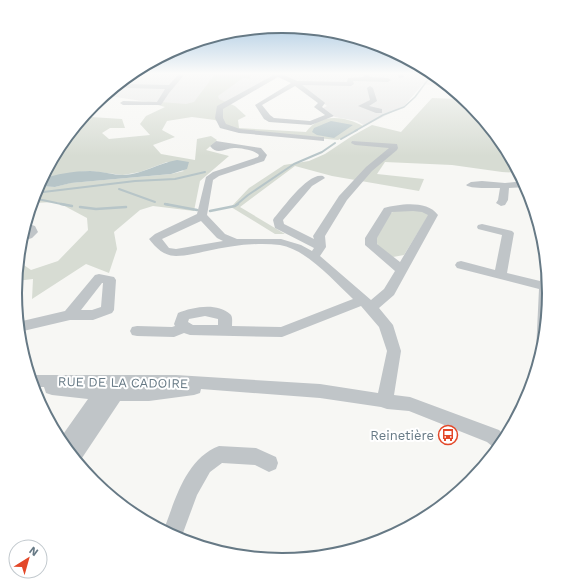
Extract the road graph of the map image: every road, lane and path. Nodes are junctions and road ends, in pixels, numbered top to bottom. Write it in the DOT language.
graph roads {
  1 [pos="161,101"];
  2 [pos="231,101"];
  3 [pos="265,101"];
  4 [pos="320,101"];
  5 [pos="373,101"];
  6 [pos="124,103"];
  7 [pos="379,111"];
  8 [pos="321,139"];
  9 [pos="355,143"];
  10 [pos="232,144"];
  11 [pos="320,178"];
  12 [pos="471,185"];
  13 [pos="519,185"];
  14 [pos="506,186"];
  15 [pos="501,203"];
  16 [pos="202,216"];
  17 [pos="482,227"];
  18 [pos="235,242"];
  19 [pos="317,252"];
  20 [pos="461,265"];
  21 [pos="402,270"];
  22 [pos="500,275"];
  23 [pos="543,286"];
  24 [pos="367,303"];
  25 [pos="70,315"];
  26 [pos="24,326"];
  27 [pos="185,327"];
  28 [pos="137,330"];
  29 [pos="225,331"];
  30 [pos="38,382"];
  31 [pos="39,385"];
  32 [pos="112,388"];
  33 [pos="387,402"];
  34 [pos="495,443"];
  35 [pos="73,447"];
  36 [pos="269,463"];
  37 [pos="174,530"];
  1 -- 6 [label="street"];
  2 -- 8 [label="street"];
  3 -- 4 [label="street"];
  5 -- 7 [label="street"];
  9 -- 19 [label="street"];
  10 -- 16 [label="street"];
  11 -- 19 [label="street"];
  12 -- 14 [label="street"];
  13 -- 14 [label="street"];
  14 -- 15 [label="street"];
  16 -- 18 [label="street"];
  16 -- 18 [label="street"];
  17 -- 22 [label="street"];
  18 -- 19 [label="street"];
  19 -- 24 [label="street"];
  20 -- 22 [label="street"];
  21 -- 21 [label="street"];
  21 -- 24 [label="street"];
  22 -- 23 [label="street"];
  24 -- 29 [label="street"];
  24 -- 33 [label="street"];
  25 -- 26 [label="street"];
  27 -- 28 [label="street"];
  27 -- 29 [label="street"];
  27 -- 29 [label="street"];
  30 -- 32 [label="street, RUE DE LA CADOIRE"];
  31 -- 32 [label="street, RUE DE LA CADOIRE"];
  32 -- 33 [label="street, RUE DE LA CADOIRE"];
  32 -- 35 [label="street"];
  33 -- 34 [label="street, RUE DE LA CADOIRE"];
  36 -- 37 [label="street"];
}
